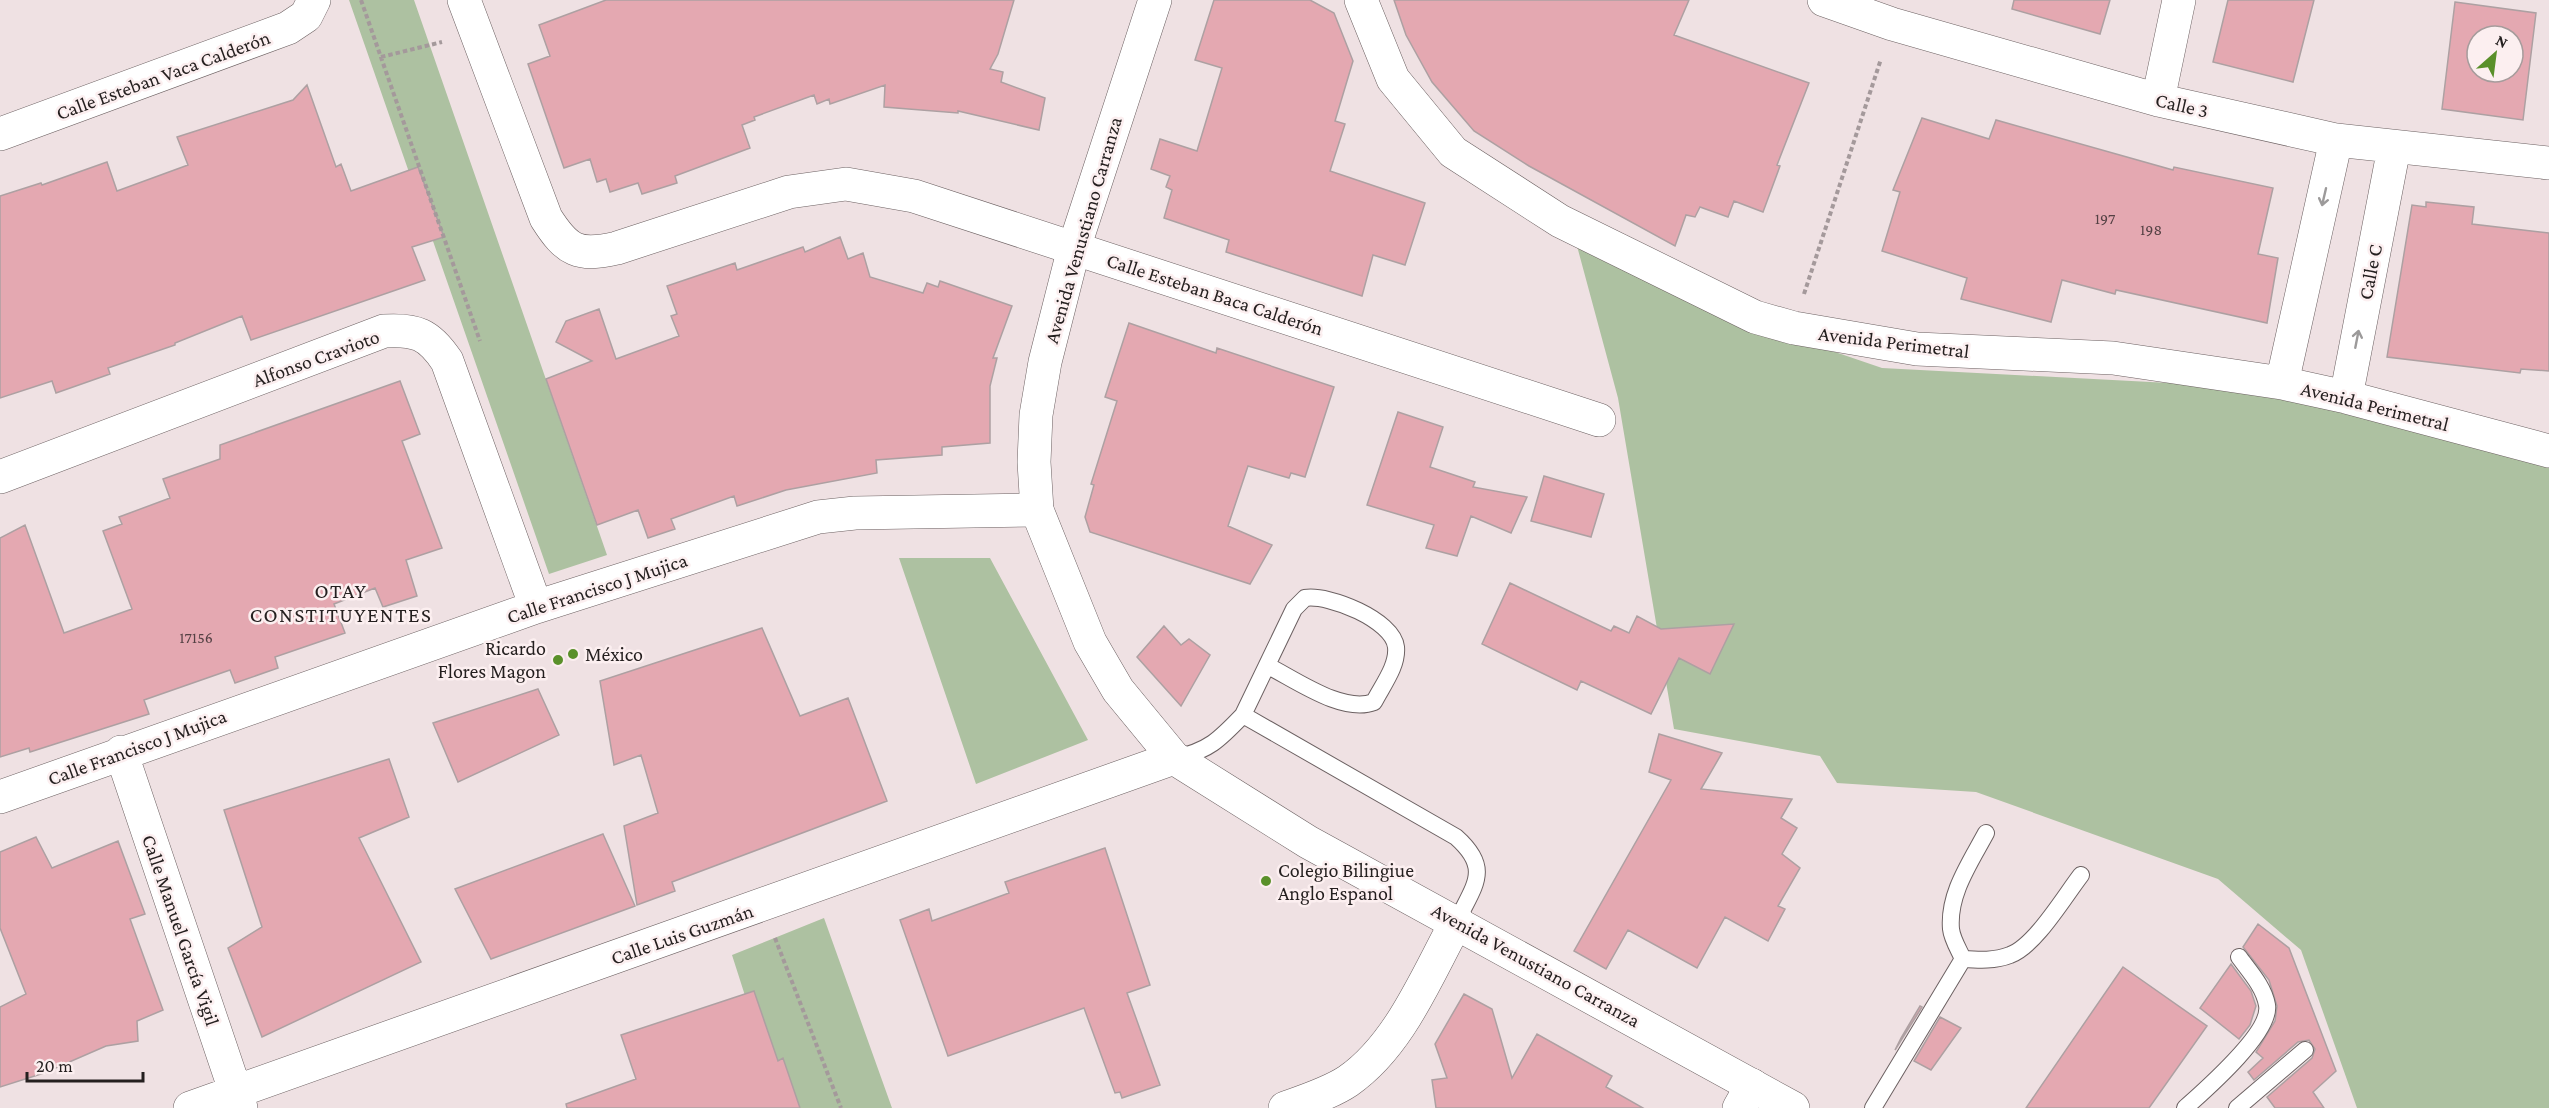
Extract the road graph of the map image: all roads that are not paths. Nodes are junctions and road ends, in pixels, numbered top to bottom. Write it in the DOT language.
graph roads {
  1 [pos="314,0"];
  2 [pos="464,0"];
  3 [pos="1155,0"];
  4 [pos="1361,0"];
  5 [pos="1824,0"];
  6 [pos="2179,0"];
  7 [pos="2158,100"];
  8 [pos="0,134"];
  9 [pos="2336,140"];
  10 [pos="2394,148"];
  11 [pos="2549,163"];
  12 [pos="1074,248"];
  13 [pos="2282,383"];
  14 [pos="2346,397"];
  15 [pos="1599,420"];
  16 [pos="2549,451"];
  17 [pos="0,477"];
  18 [pos="1037,510"];
  19 [pos="536,607"];
  20 [pos="1268,666"];
  21 [pos="1243,715"];
  22 [pos="121,752"];
  23 [pos="1174,758"];
  24 [pos="0,797"];
  25 [pos="1986,833"];
  26 [pos="2081,875"];
  27 [pos="1457,921"];
  28 [pos="2239,957"];
  29 [pos="1963,959"];
  30 [pos="2305,1050"];
  31 [pos="1746,1096"];
  32 [pos="238,1100"];
  33 [pos="190,1108"];
  34 [pos="1285,1108"];
  35 [pos="1793,1108"];
  36 [pos="1873,1108"];
  37 [pos="2185,1108"];
  38 [pos="2237,1108"];
  1 -- 8 [label="street, Calle Esteban Vaca Calderón"];
  2 -- 12 [label="street, Calle Esteban Baca Calderón"];
  3 -- 12 [label="street, Avenida Venustiano Carranza"];
  4 -- 13 [label="street, Avenida Perimetral"];
  5 -- 7 [label="street, Calle 3"];
  6 -- 7 [label="street"];
  7 -- 9 [label="street, Calle 3"];
  9 -- 10 [label="street, Calle 3"];
  9 -- 13 [label="street, one-way"];
  10 -- 11 [label="street, Calle 3"];
  14 -- 10 [label="street, Calle C, one-way"];
  12 -- 15 [label="street, Calle Esteban Baca Calderón"];
  12 -- 18 [label="street, Avenida Venustiano Carranza"];
  13 -- 14 [label="street, Avenida Perimetral"];
  14 -- 16 [label="street, Avenida Perimetral"];
  17 -- 19 [label="street, Alfonso Cravioto"];
  18 -- 19 [label="street, Calle Francisco J Mujica"];
  18 -- 23 [label="street, Avenida Venustiano Carranza"];
  19 -- 22 [label="street, Calle Francisco J Mujica"];
  20 -- 20 [label="lane"];
  20 -- 21 [label="lane"];
  21 -- 23 [label="lane"];
  21 -- 27 [label="lane"];
  22 -- 24 [label="street, Calle Francisco J Mujica"];
  22 -- 32 [label="street, Calle Manuel García Vigil"];
  23 -- 27 [label="street, Avenida Venustiano Carranza"];
  23 -- 32 [label="street, Calle Luis Guzmán"];
  25 -- 29 [label="lane"];
  26 -- 29 [label="lane"];
  27 -- 31 [label="street, Avenida Venustiano Carranza"];
  27 -- 34 [label="street"];
  28 -- 37 [label="lane"];
  29 -- 36 [label="lane"];
  30 -- 38 [label="lane"];
  31 -- 35 [label="street, Avenida Venustiano Carranza"];
  32 -- 33 [label="street, Calle Luis Guzmán"];
}
